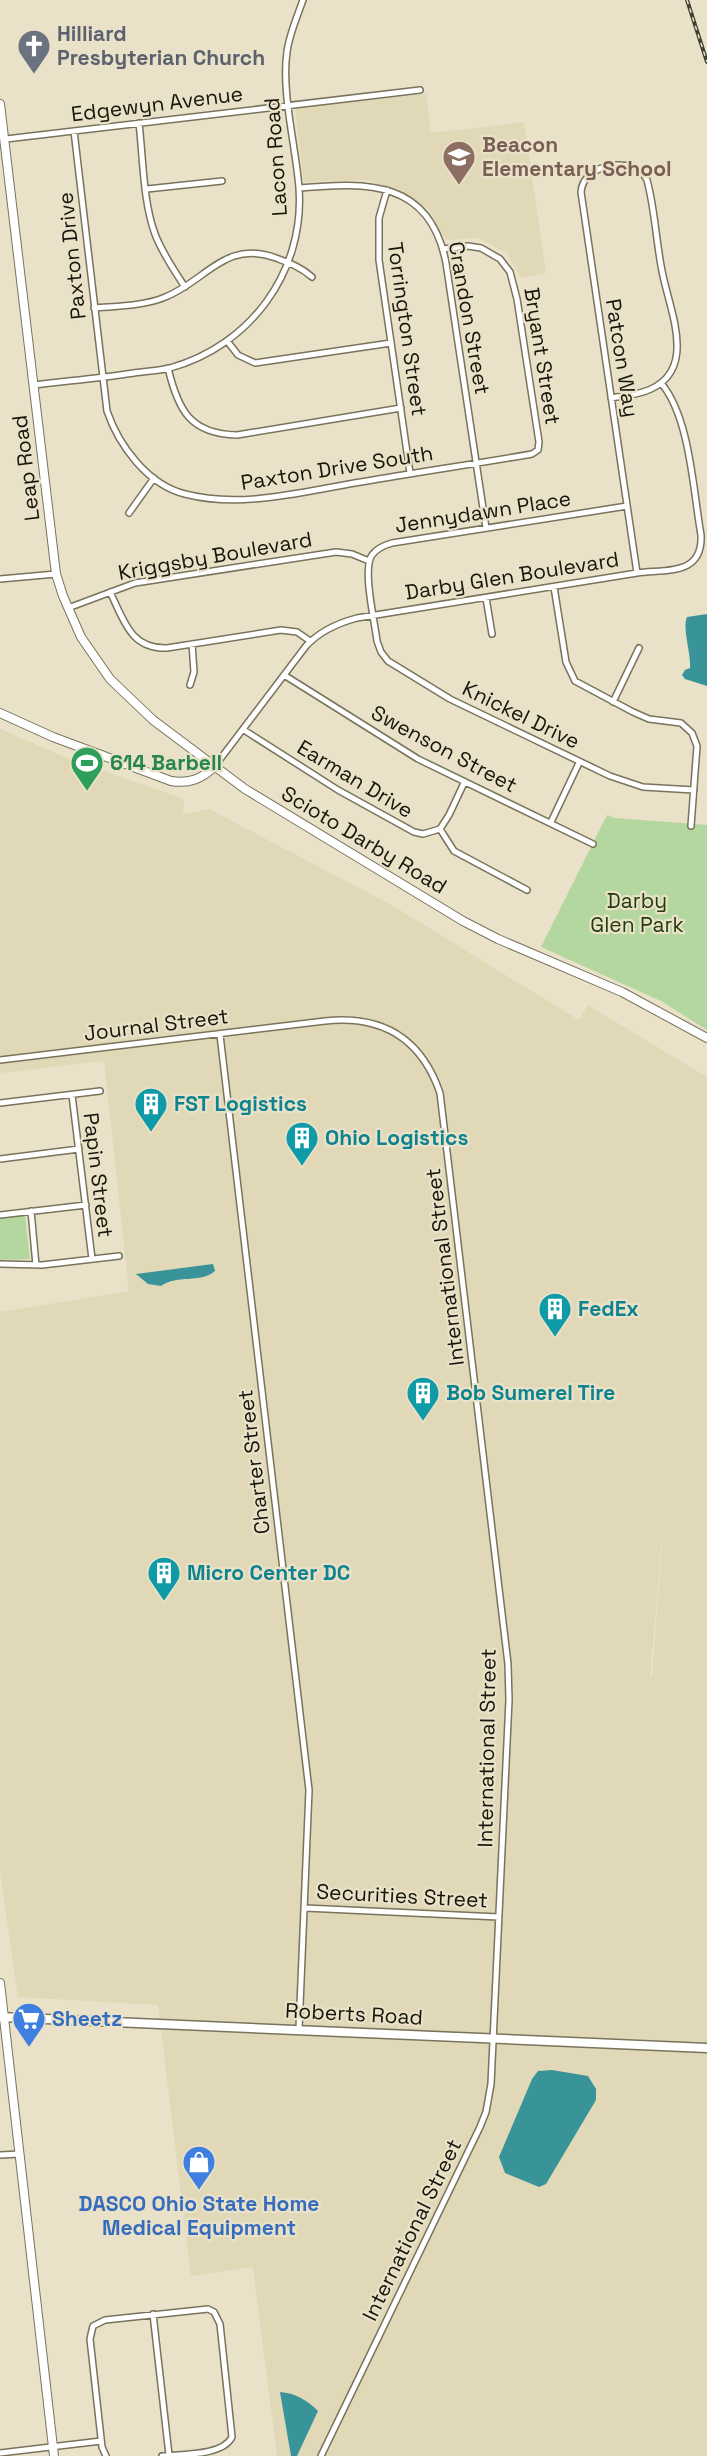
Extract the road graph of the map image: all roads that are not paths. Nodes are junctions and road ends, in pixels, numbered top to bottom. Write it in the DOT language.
graph roads {
  1 [pos="303,0"];
  2 [pos="420,90"];
  3 [pos="0,104"];
  4 [pos="289,105"];
  5 [pos="140,123"];
  6 [pos="74,130"];
  7 [pos="6,139"];
  8 [pos="3,151"];
  9 [pos="222,181"];
  10 [pos="299,188"];
  11 [pos="147,189"];
  12 [pos="387,190"];
  13 [pos="443,249"];
  14 [pos="289,263"];
  15 [pos="312,277"];
  16 [pos="185,287"];
  17 [pos="94,308"];
  18 [pos="228,342"];
  19 [pos="391,343"];
  20 [pos="168,368"];
  21 [pos="102,377"];
  22 [pos="661,383"];
  23 [pos="34,385"];
  24 [pos="612,398"];
  25 [pos="401,408"];
  26 [pos="538,450"];
  27 [pos="476,463"];
  28 [pos="410,474"];
  29 [pos="154,478"];
  30 [pos="627,506"];
  31 [pos="129,513"];
  32 [pos="486,528"];
  33 [pos="369,561"];
  34 [pos="637,573"];
  35 [pos="56,574"];
  36 [pos="0,579"];
  37 [pos="554,587"];
  38 [pos="110,591"];
  39 [pos="486,598"];
  40 [pos="68,608"];
  41 [pos="374,615"];
  42 [pos="492,634"];
  43 [pos="310,641"];
  44 [pos="192,645"];
  45 [pos="639,648"];
  46 [pos="284,675"];
  47 [pos="190,686"];
  48 [pos="613,702"];
  49 [pos="0,713"];
  50 [pos="244,730"];
  51 [pos="579,763"];
  52 [pos="215,766"];
  53 [pos="464,783"];
  54 [pos="694,790"];
  55 [pos="551,822"];
  56 [pos="691,826"];
  57 [pos="440,829"];
  58 [pos="593,844"];
  59 [pos="527,890"];
  60 [pos="315,1023"];
  61 [pos="220,1035"];
  62 [pos="707,1038"];
  63 [pos="0,1060"];
  64 [pos="100,1091"];
  65 [pos="72,1095"];
  66 [pos="0,1103"];
  67 [pos="79,1149"];
  68 [pos="0,1159"];
  69 [pos="86,1204"];
  70 [pos="31,1210"];
  71 [pos="0,1215"];
  72 [pos="118,1256"];
  73 [pos="92,1259"];
  74 [pos="0,1264"];
  75 [pos="36,1265"];
  76 [pos="305,1908"];
  77 [pos="499,1917"];
  78 [pos="0,1983"];
  79 [pos="2,2017"];
  80 [pos="299,2029"];
  81 [pos="494,2039"];
  82 [pos="707,2048"];
  83 [pos="20,2154"];
  84 [pos="0,2155"];
  85 [pos="153,2314"];
  86 [pos="101,2440"];
  87 [pos="53,2447"];
  88 [pos="2,2454"];
  89 [pos="169,2455"];
  90 [pos="54,2456"];
  91 [pos="106,2456"];
  92 [pos="162,2456"];
  93 [pos="321,2456"];
  1 -- 4 [label="street, Lacon Road"];
  2 -- 4 [label="street, Edgewyn Avenue"];
  3 -- 7 [label="street, Leap Road"];
  4 -- 5 [label="street, Edgewyn Avenue"];
  4 -- 10 [label="street, Lacon Road"];
  5 -- 6 [label="street, Edgewyn Avenue"];
  5 -- 11 [label="street"];
  6 -- 7 [label="street, Edgewyn Avenue"];
  6 -- 17 [label="street, Paxton Drive"];
  7 -- 8 [label="street, Leap Road"];
  8 -- 23 [label="street, Leap Road"];
  9 -- 11 [label="street"];
  10 -- 12 [label="street, Crandon Street"];
  10 -- 14 [label="street, Lacon Road"];
  11 -- 16 [label="street"];
  12 -- 13 [label="street, Crandon Street"];
  12 -- 19 [label="street, Torrington Street"];
  13 -- 26 [label="street, Bryant Street"];
  13 -- 27 [label="street, Crandon Street"];
  14 -- 15 [label="street"];
  14 -- 16 [label="street"];
  14 -- 18 [label="street, Lacon Road"];
  16 -- 17 [label="street"];
  17 -- 21 [label="street, Paxton Drive"];
  18 -- 19 [label="street"];
  18 -- 20 [label="street, Lacon Road"];
  19 -- 25 [label="street, Torrington Street"];
  20 -- 21 [label="street, Lacon Road"];
  20 -- 25 [label="street"];
  21 -- 23 [label="street, Lacon Road"];
  21 -- 29 [label="street, Paxton Drive South"];
  22 -- 24 [label="street"];
  22 -- 24 [label="street, Patcon Way"];
  22 -- 34 [label="street, Darby Glen Boulevard"];
  23 -- 35 [label="street, Leap Road"];
  24 -- 30 [label="street, Patcon Way"];
  25 -- 28 [label="street, Torrington Street"];
  26 -- 27 [label="street, Paxton Drive South"];
  27 -- 28 [label="street, Paxton Drive South"];
  27 -- 32 [label="street, Crandon Street"];
  28 -- 29 [label="street, Paxton Drive South"];
  29 -- 31 [label="street"];
  30 -- 32 [label="street, Jennydawn Place"];
  30 -- 34 [label="street, Patcon Way"];
  32 -- 33 [label="street, Jennydawn Place"];
  33 -- 38 [label="street, Kriggsby Boulevard"];
  33 -- 41 [label="street"];
  34 -- 37 [label="street, Darby Glen Boulevard"];
  35 -- 36 [label="street"];
  35 -- 40 [label="street, Leap Road"];
  37 -- 39 [label="street, Darby Glen Boulevard"];
  37 -- 48 [label="street"];
  38 -- 40 [label="street, Kriggsby Boulevard"];
  38 -- 44 [label="street"];
  39 -- 41 [label="street, Darby Glen Boulevard"];
  39 -- 42 [label="street"];
  40 -- 52 [label="street, Leap Road"];
  41 -- 43 [label="street, Darby Glen Boulevard"];
  41 -- 51 [label="street, Knickel Drive"];
  43 -- 44 [label="street"];
  43 -- 46 [label="street, Darby Glen Boulevard"];
  44 -- 47 [label="street"];
  45 -- 48 [label="street"];
  46 -- 50 [label="street, Darby Glen Boulevard"];
  46 -- 53 [label="street, Swenson Street"];
  48 -- 54 [label="street"];
  49 -- 52 [label="street"];
  50 -- 52 [label="street, Darby Glen Boulevard"];
  50 -- 57 [label="street, Earman Drive"];
  51 -- 54 [label="street, Knickel Drive"];
  51 -- 55 [label="street"];
  52 -- 62 [label="street, Scioto Darby Road"];
  53 -- 55 [label="street, Swenson Street"];
  53 -- 57 [label="street"];
  54 -- 56 [label="street"];
  55 -- 58 [label="street, Swenson Street"];
  57 -- 59 [label="street"];
  60 -- 61 [label="street, Journal Street"];
  60 -- 77 [label="street, International Street"];
  61 -- 63 [label="street, Journal Street"];
  61 -- 76 [label="street, Charter Street"];
  64 -- 65 [label="street"];
  65 -- 66 [label="street"];
  65 -- 67 [label="street, Papin Street"];
  67 -- 68 [label="street"];
  67 -- 69 [label="street, Papin Street"];
  69 -- 70 [label="street"];
  69 -- 73 [label="street, Papin Street"];
  70 -- 71 [label="street"];
  70 -- 75 [label="street"];
  72 -- 73 [label="street"];
  73 -- 75 [label="street"];
  74 -- 75 [label="street"];
  76 -- 77 [label="street, Securities Street"];
  76 -- 80 [label="street, Charter Street"];
  77 -- 81 [label="street, International Street"];
  78 -- 79 [label="street"];
  79 -- 80 [label="main road, Roberts Road"];
  79 -- 83 [label="street"];
  80 -- 81 [label="main road, Roberts Road"];
  81 -- 82 [label="main road, Roberts Road"];
  81 -- 93 [label="street, International Street"];
  83 -- 84 [label="street"];
  83 -- 87 [label="street"];
  85 -- 86 [label="street"];
  85 -- 89 [label="street"];
  85 -- 89 [label="street"];
  86 -- 87 [label="street"];
  86 -- 91 [label="street"];
  87 -- 88 [label="street"];
  87 -- 90 [label="street"];
  89 -- 92 [label="street"];
}
